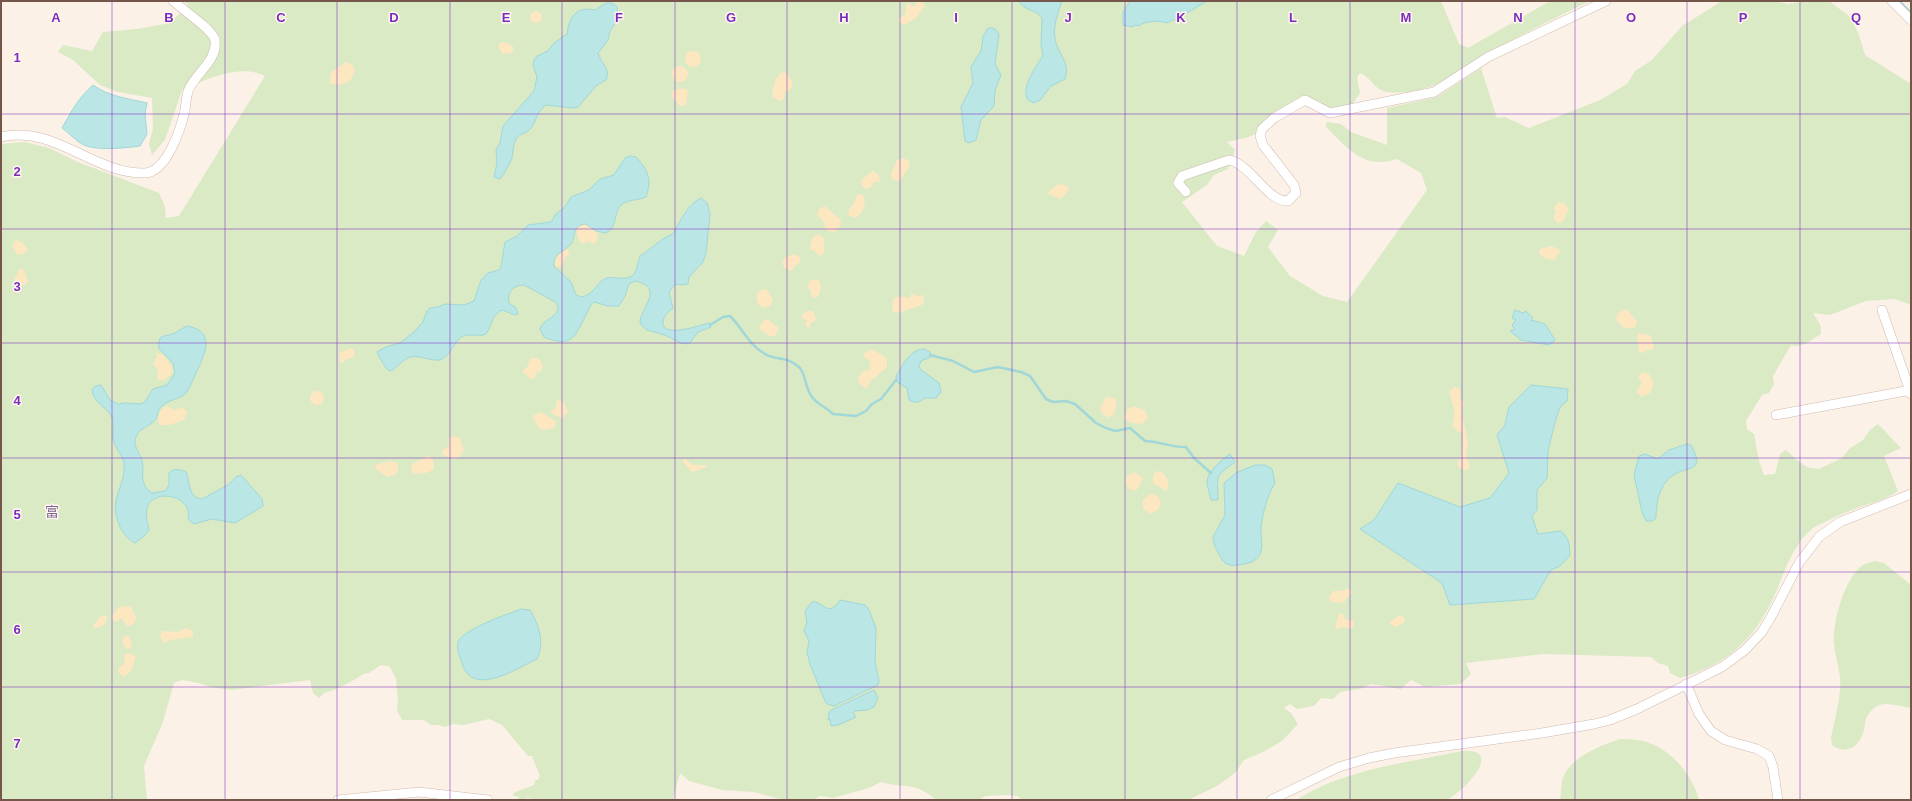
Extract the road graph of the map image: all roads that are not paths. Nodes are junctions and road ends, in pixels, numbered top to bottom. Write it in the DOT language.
graph roads {
  1 [pos="173,1"];
  2 [pos="1606,1"];
  3 [pos="1892,1"];
  4 [pos="1911,20"];
  5 [pos="1,137"];
  6 [pos="1186,192"];
  7 [pos="1882,310"];
  8 [pos="1911,392"];
  9 [pos="1776,415"];
  10 [pos="1911,494"];
  11 [pos="1686,684"];
  12 [pos="338,800"];
  13 [pos="488,800"];
  14 [pos="1271,800"];
  15 [pos="1778,800"];
  1 -- 5 [label="street"];
  2 -- 6 [label="street"];
  3 -- 4 [label="street"];
  7 -- 8 [label="street"];
  8 -- 9 [label="street"];
  10 -- 11 [label="street"];
  11 -- 14 [label="street"];
  11 -- 15 [label="street"];
  12 -- 13 [label="street"];
}
